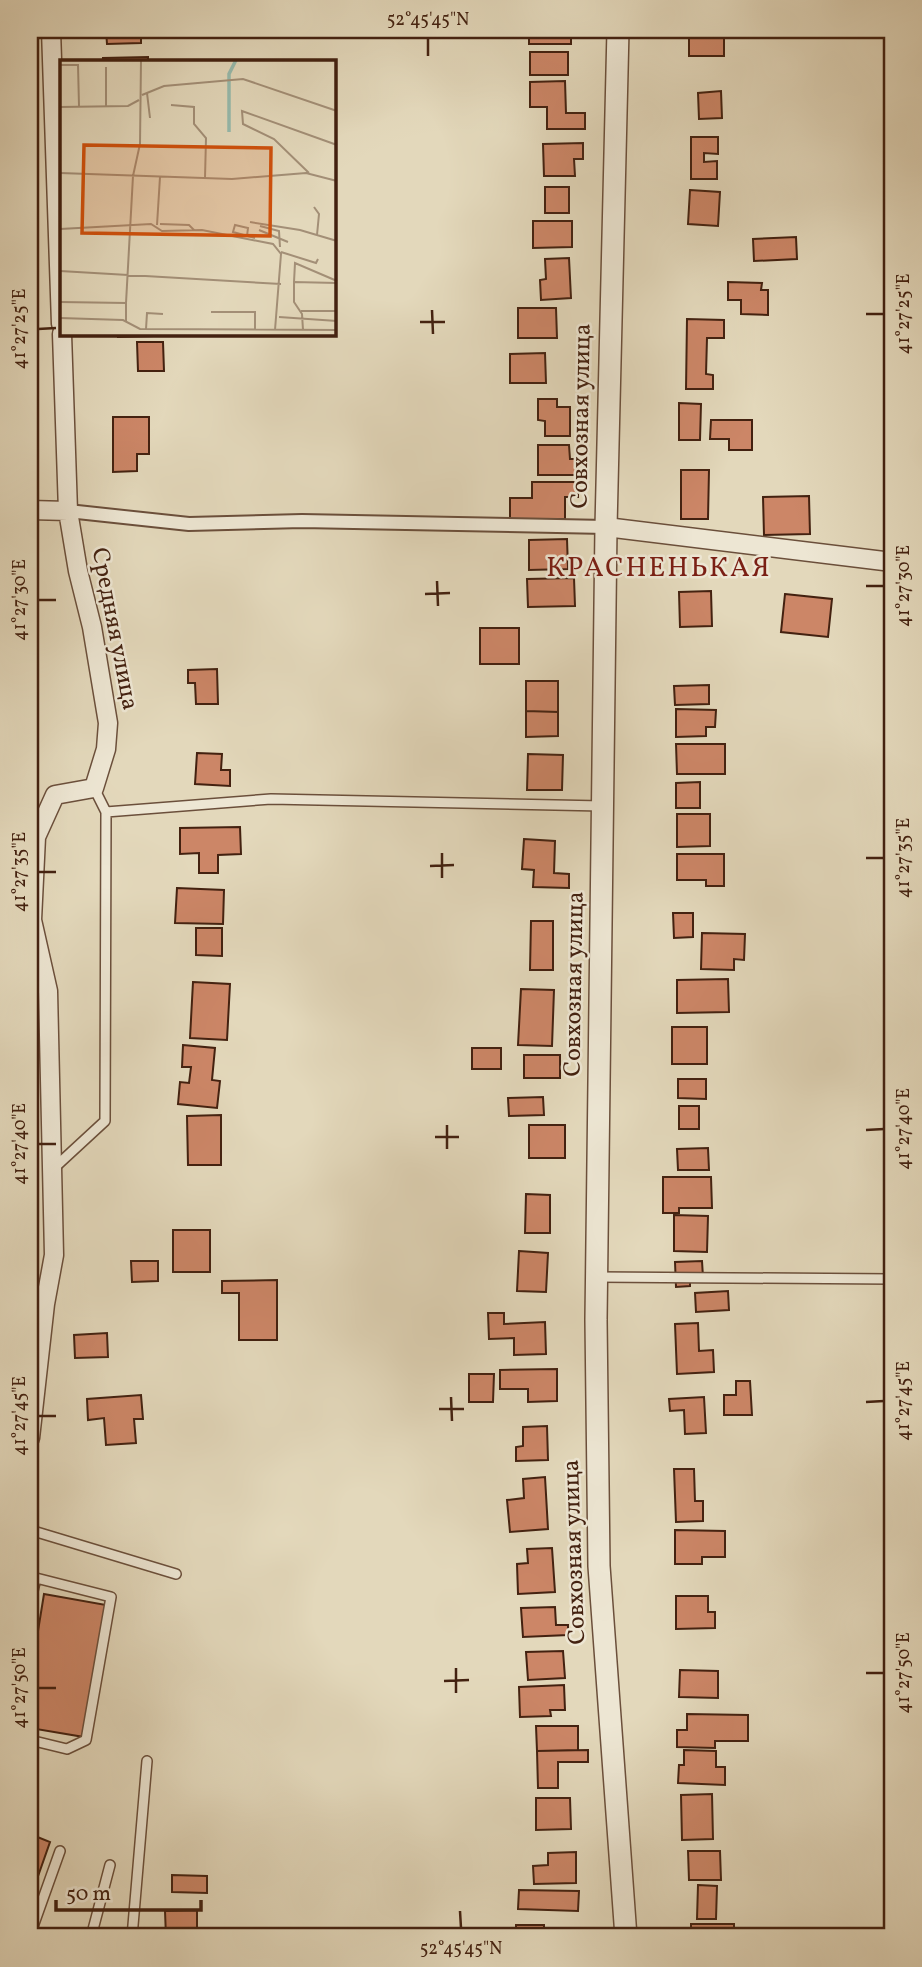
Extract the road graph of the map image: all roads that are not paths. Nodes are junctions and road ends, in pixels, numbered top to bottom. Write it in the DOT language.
graph roads {
  1 [pos="51,30"];
  2 [pos="618,30"];
  3 [pos="60,295"];
  4 [pos="62,336"];
  5 [pos="30,510"];
  6 [pos="68,511"];
  7 [pos="606,527"];
  8 [pos="892,562"];
  9 [pos="94,788"];
  10 [pos="604,806"];
  11 [pos="106,812"];
  12 [pos="52,1169"];
  13 [pos="597,1277"];
  14 [pos="892,1279"];
  15 [pos="30,1438"];
  16 [pos="30,1530"];
  17 [pos="176,1574"];
  18 [pos="30,1604"];
  19 [pos="30,1740"];
  20 [pos="147,1761"];
  21 [pos="60,1851"];
  22 [pos="110,1865"];
  23 [pos="30,1935"];
  24 [pos="91,1937"];
  25 [pos="132,1937"];
  26 [pos="626,1937"];
  1 -- 3 [label="street"];
  2 -- 7 [label="street, Совхозная улица"];
  4 -- 6 [label="street, Средняя улица"];
  5 -- 6 [label="street"];
  6 -- 7 [label="street"];
  6 -- 9 [label="street, Средняя улица"];
  7 -- 8 [label="street"];
  7 -- 10 [label="street, Совхозная улица"];
  9 -- 11 [label="lane"];
  9 -- 12 [label="street"];
  10 -- 11 [label="lane"];
  10 -- 13 [label="street, Совхозная улица"];
  11 -- 12 [label="lane"];
  12 -- 15 [label="street"];
  13 -- 14 [label="lane"];
  13 -- 26 [label="street, Совхозная улица"];
  16 -- 17 [label="lane"];
  18 -- 19 [label="lane"];
  20 -- 25 [label="lane"];
  21 -- 23 [label="lane"];
  22 -- 24 [label="lane"];
}
